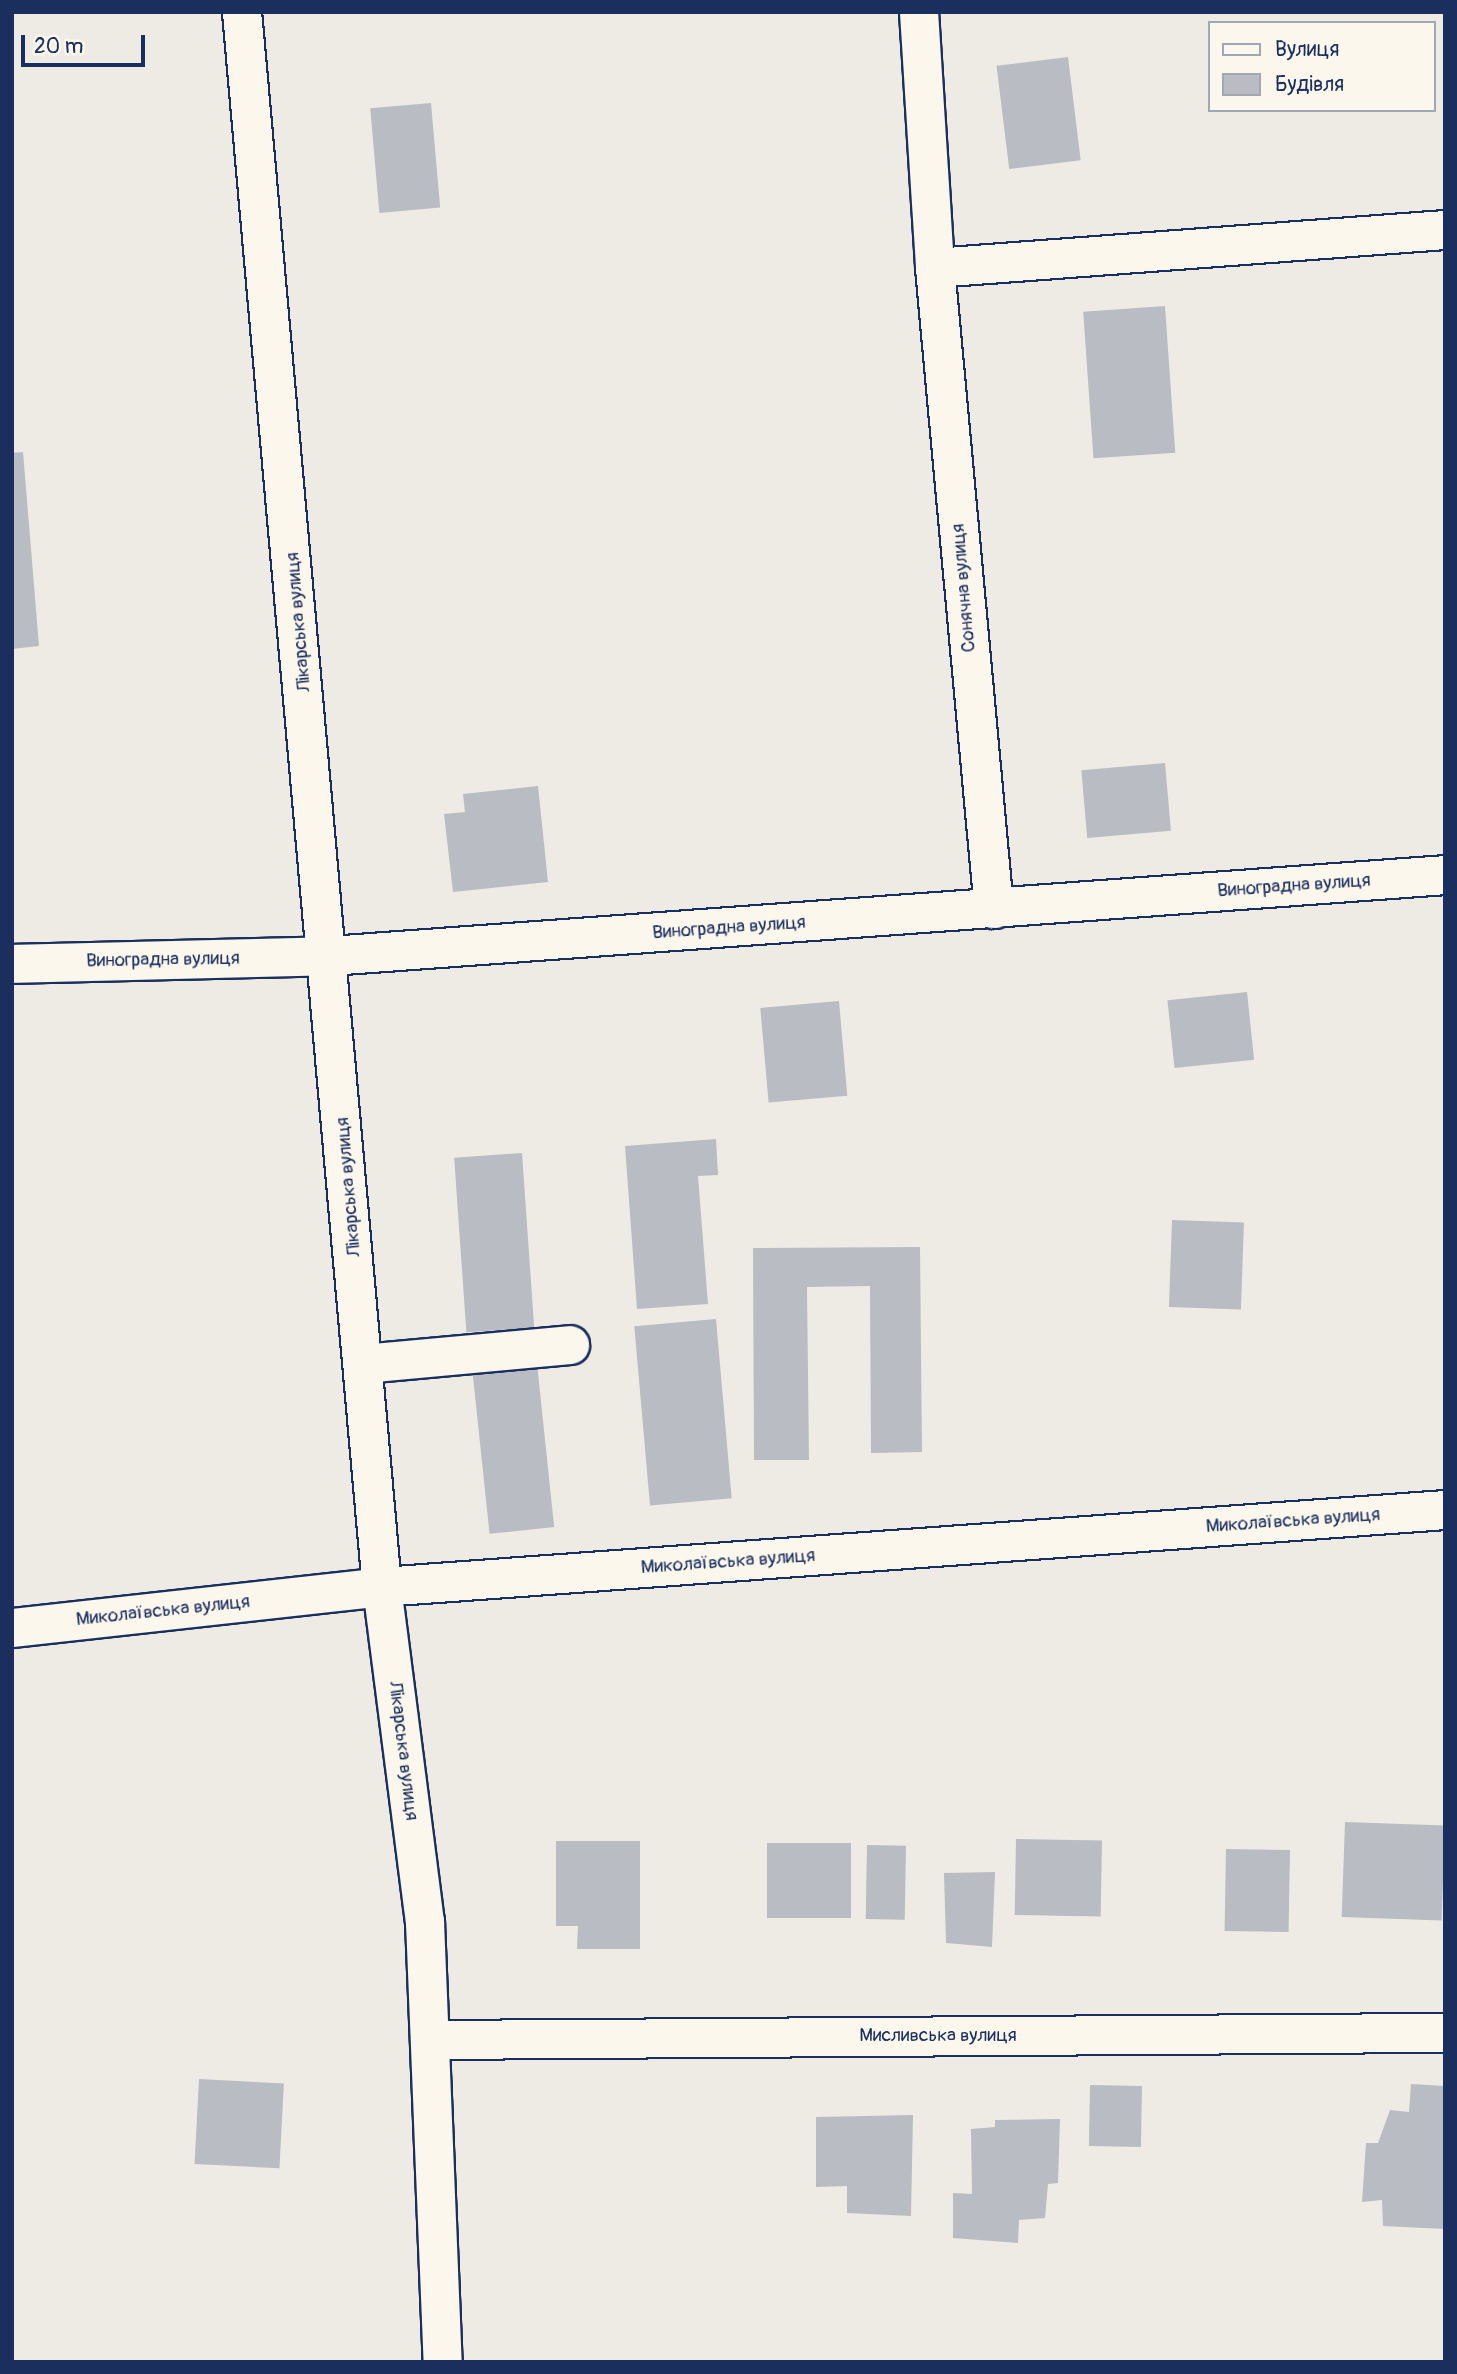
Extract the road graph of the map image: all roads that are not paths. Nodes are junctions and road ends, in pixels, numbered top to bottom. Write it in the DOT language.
graph roads {
  1 [pos="242,12"];
  2 [pos="919,12"];
  3 [pos="1445,230"];
  4 [pos="935,268"];
  5 [pos="1445,875"];
  6 [pos="994,909"];
  7 [pos="330,956"];
  8 [pos="12,964"];
  9 [pos="569,1345"];
  10 [pos="363,1364"];
  11 [pos="1445,1510"];
  12 [pos="382,1587"];
  13 [pos="12,1628"];
  14 [pos="1445,2033"];
  15 [pos="432,2040"];
  16 [pos="443,2362"];
  1 -- 7 [label="street, Лікарська вулиця"];
  2 -- 4 [label="street, Сонячна вулиця"];
  3 -- 4 [label="street"];
  4 -- 6 [label="street, Сонячна вулиця"];
  5 -- 6 [label="street, Виноградна вулиця"];
  6 -- 7 [label="street, Виноградна вулиця"];
  7 -- 8 [label="street, Виноградна вулиця"];
  7 -- 10 [label="street, Лікарська вулиця"];
  9 -- 10 [label="street"];
  10 -- 12 [label="street, Лікарська вулиця"];
  11 -- 12 [label="street, Миколаївська вулиця"];
  12 -- 13 [label="street, Миколаївська вулиця"];
  12 -- 15 [label="street, Лікарська вулиця"];
  14 -- 15 [label="street, Мисливська вулиця"];
  15 -- 16 [label="street, Лікарська вулиця"];
}
